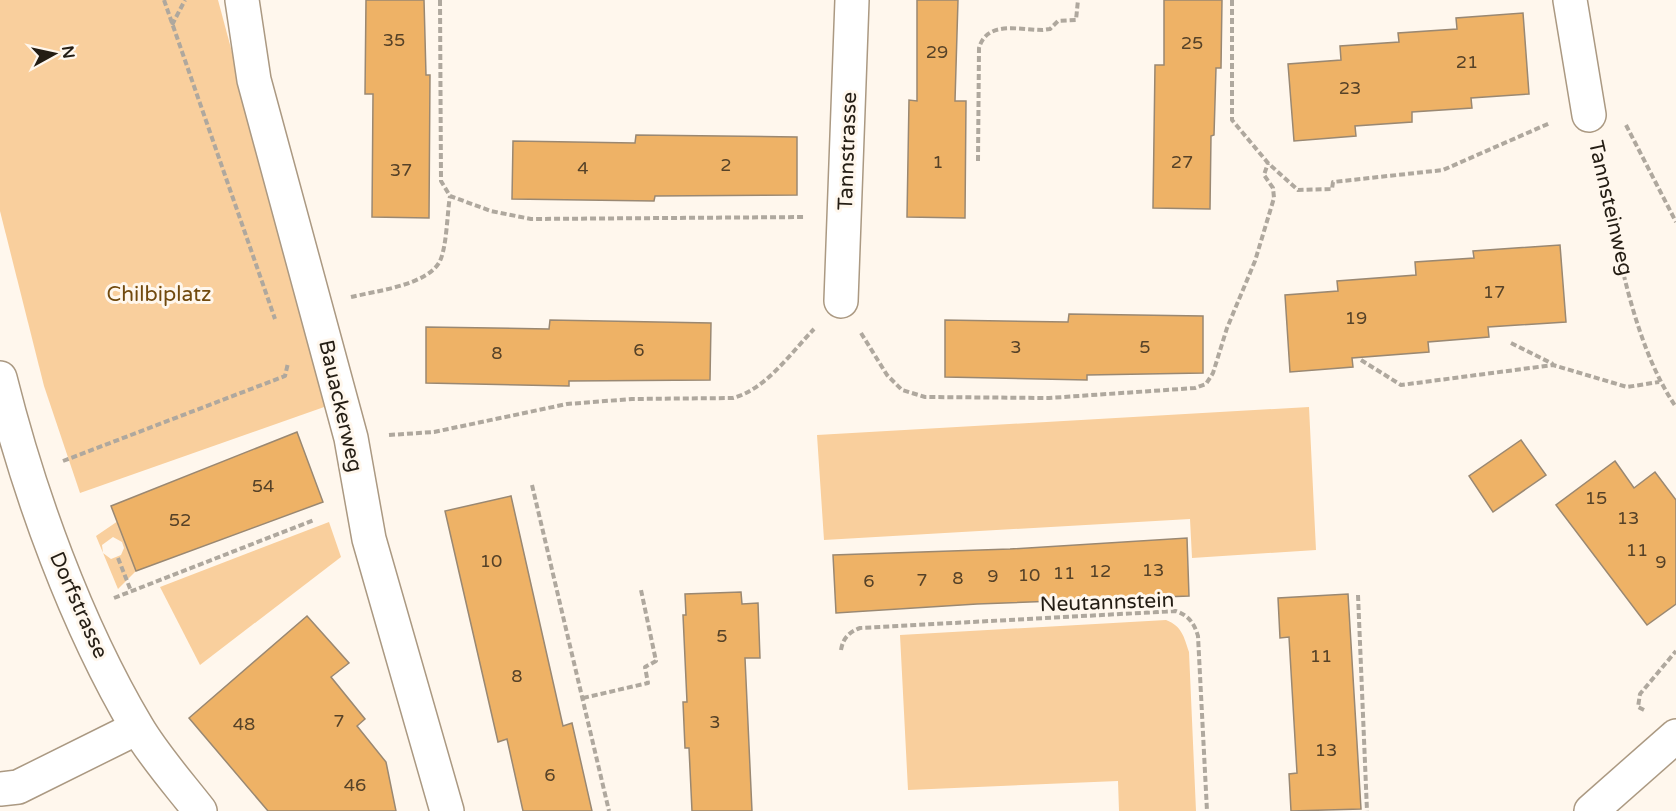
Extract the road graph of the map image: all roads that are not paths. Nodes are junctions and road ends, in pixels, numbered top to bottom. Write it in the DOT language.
graph roads {
  1 [pos="242,0"];
  2 [pos="852,0"];
  3 [pos="1570,0"];
  4 [pos="1589,115"];
  5 [pos="840,301"];
  6 [pos="0,378"];
  7 [pos="137,728"];
  8 [pos="1676,736"];
  9 [pos="7,796"];
  10 [pos="200,811"];
  11 [pos="447,811"];
  12 [pos="1591,811"];
  1 -- 11 [label="street, Bauackerweg"];
  2 -- 5 [label="street, Tannstrasse"];
  3 -- 4 [label="street, Tannsteinweg"];
  6 -- 7 [label="street, Dorfstrasse"];
  7 -- 9 [label="street"];
  7 -- 10 [label="street, Dorfstrasse"];
  8 -- 12 [label="street"];
}
